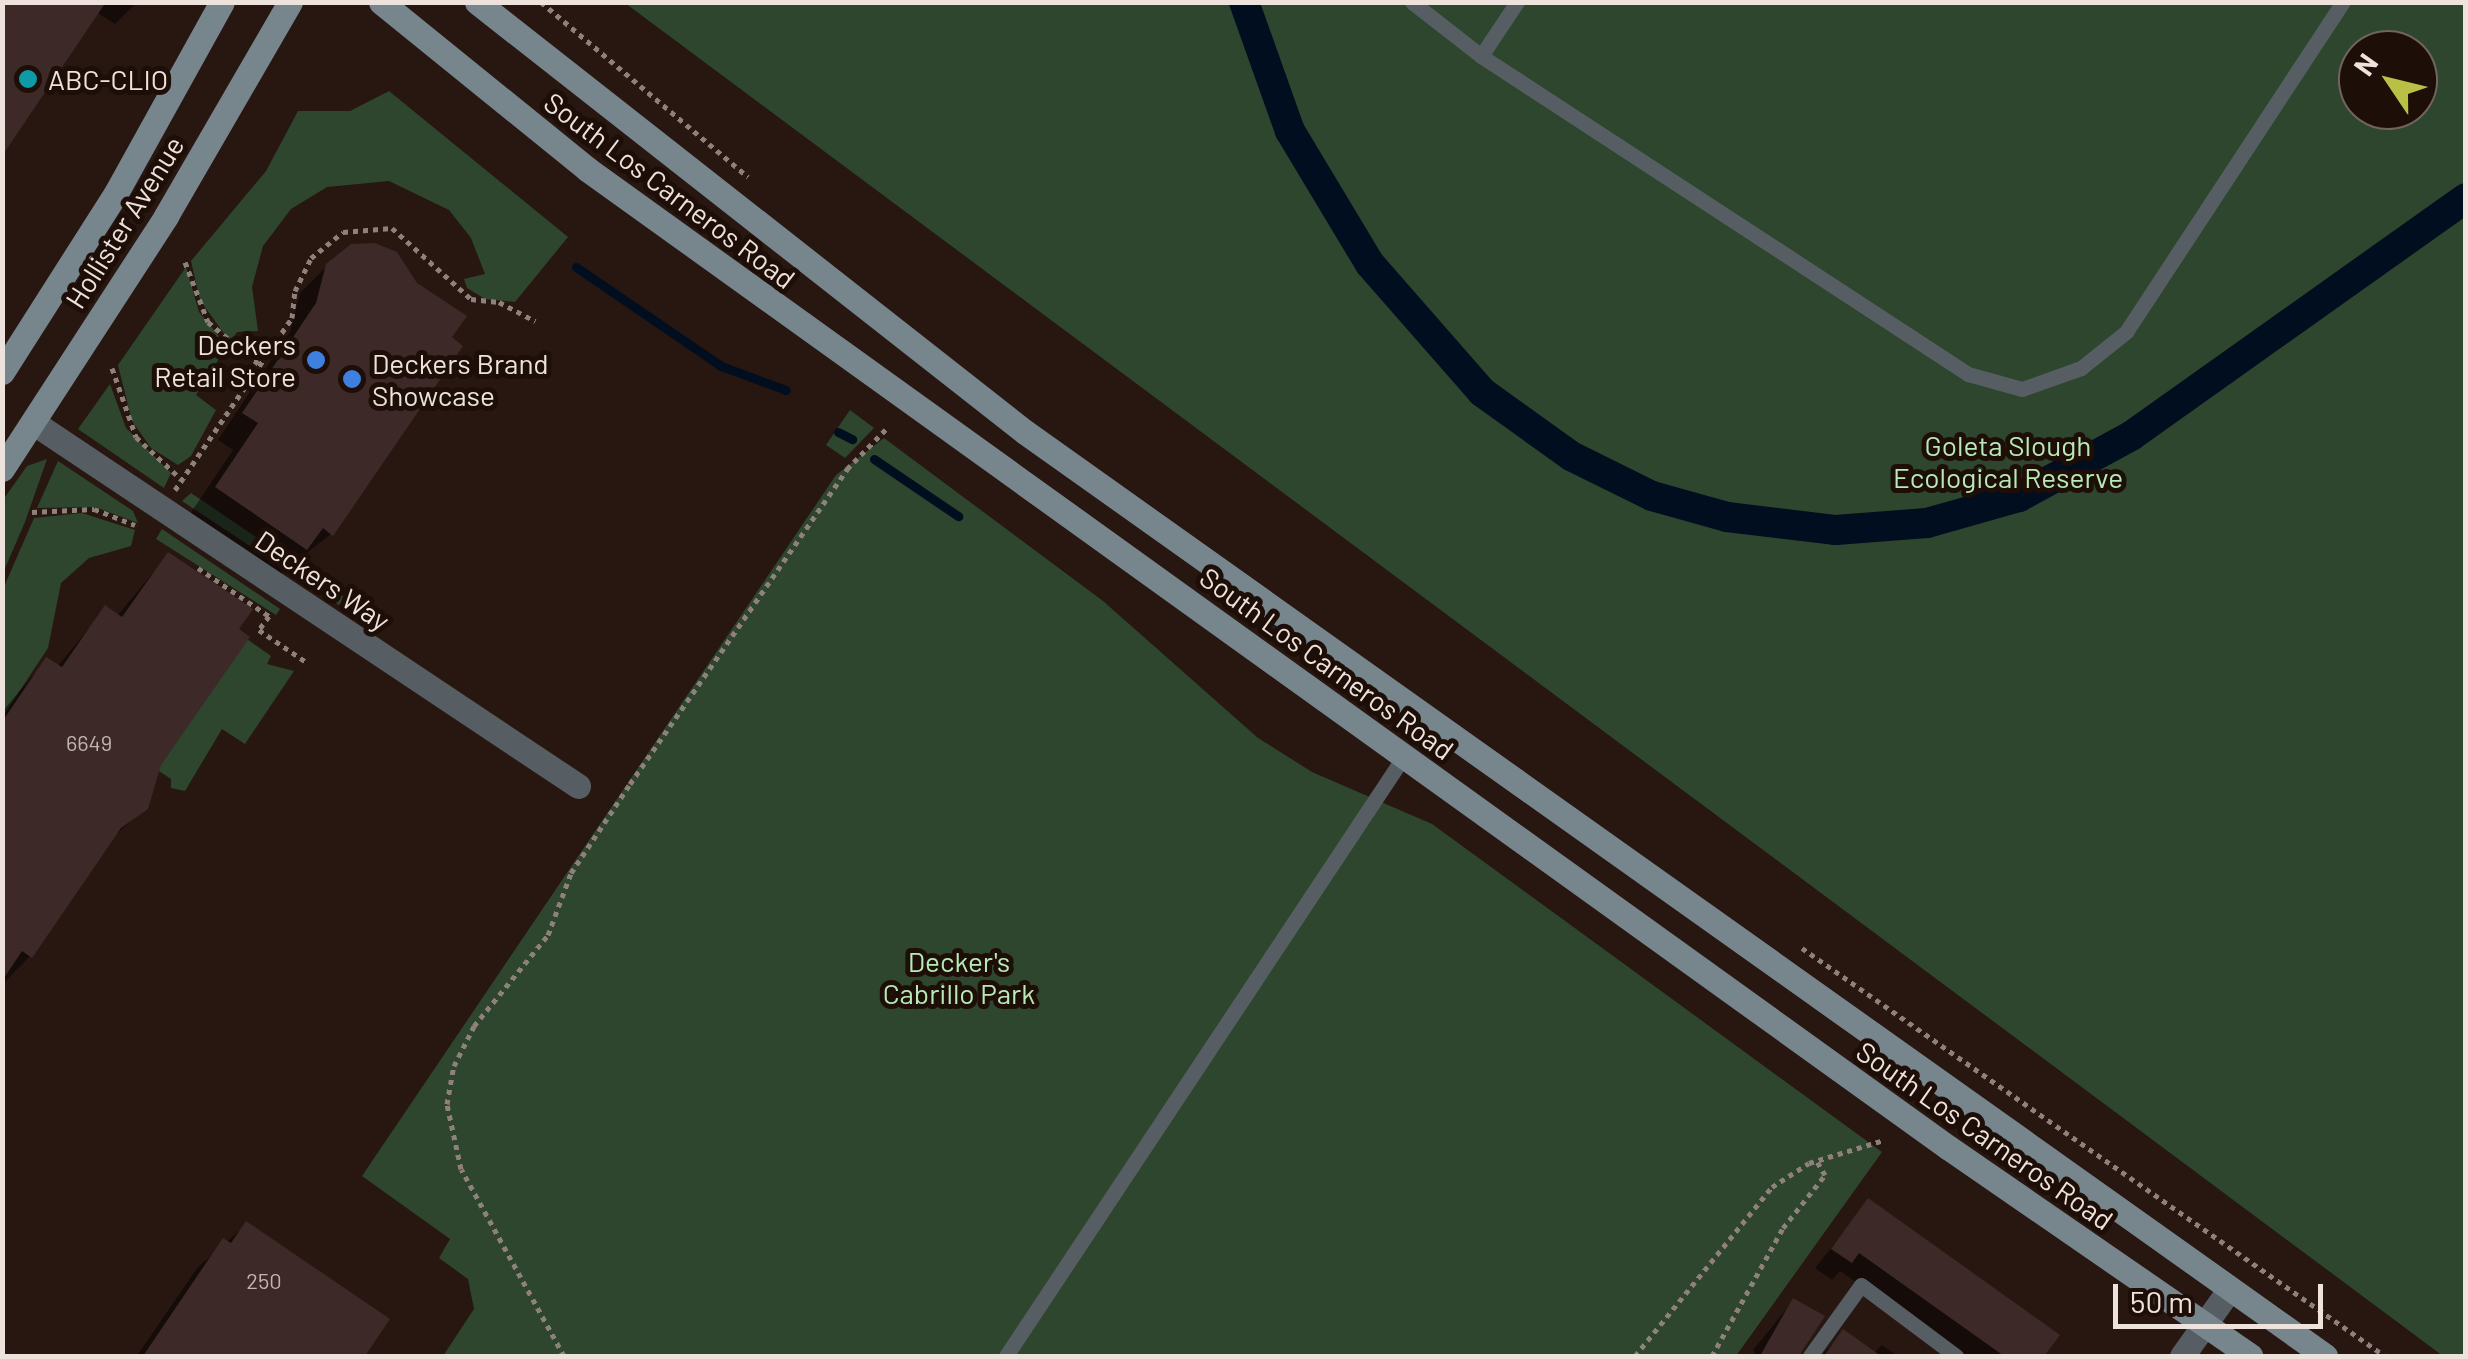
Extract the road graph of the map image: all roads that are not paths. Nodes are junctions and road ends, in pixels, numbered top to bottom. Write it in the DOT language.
graph roads {
  1 [pos="222,2"];
  2 [pos="290,2"];
  3 [pos="381,2"];
  4 [pos="477,2"];
  5 [pos="1412,2"];
  6 [pos="1517,2"];
  7 [pos="2343,2"];
  8 [pos="1481,56"];
  9 [pos="2,372"];
  10 [pos="34,423"];
  11 [pos="2,468"];
  12 [pos="1404,756"];
  13 [pos="578,786"];
  14 [pos="2229,1290"];
  15 [pos="2203,1327"];
  16 [pos="1006,1356"];
  17 [pos="1810,1356"];
  18 [pos="1956,1356"];
  19 [pos="2182,1356"];
  20 [pos="2250,1356"];
  21 [pos="2325,1356"];
  1 -- 9 [label="main road, Hollister Avenue"];
  2 -- 10 [label="main road, Hollister Avenue"];
  3 -- 12 [label="main road, South Los Carneros Road"];
  4 -- 14 [label="main road, South Los Carneros Road"];
  5 -- 8 [label="lane"];
  6 -- 8 [label="lane"];
  7 -- 8 [label="lane"];
  10 -- 11 [label="main road, Hollister Avenue"];
  10 -- 13 [label="street, Deckers Way"];
  12 -- 15 [label="main road, South Los Carneros Road"];
  12 -- 16 [label="lane"];
  14 -- 15 [label="street"];
  14 -- 21 [label="main road, South Los Carneros Road"];
  15 -- 19 [label="street"];
  15 -- 20 [label="main road, South Los Carneros Road"];
  17 -- 18 [label="lane"];
}
